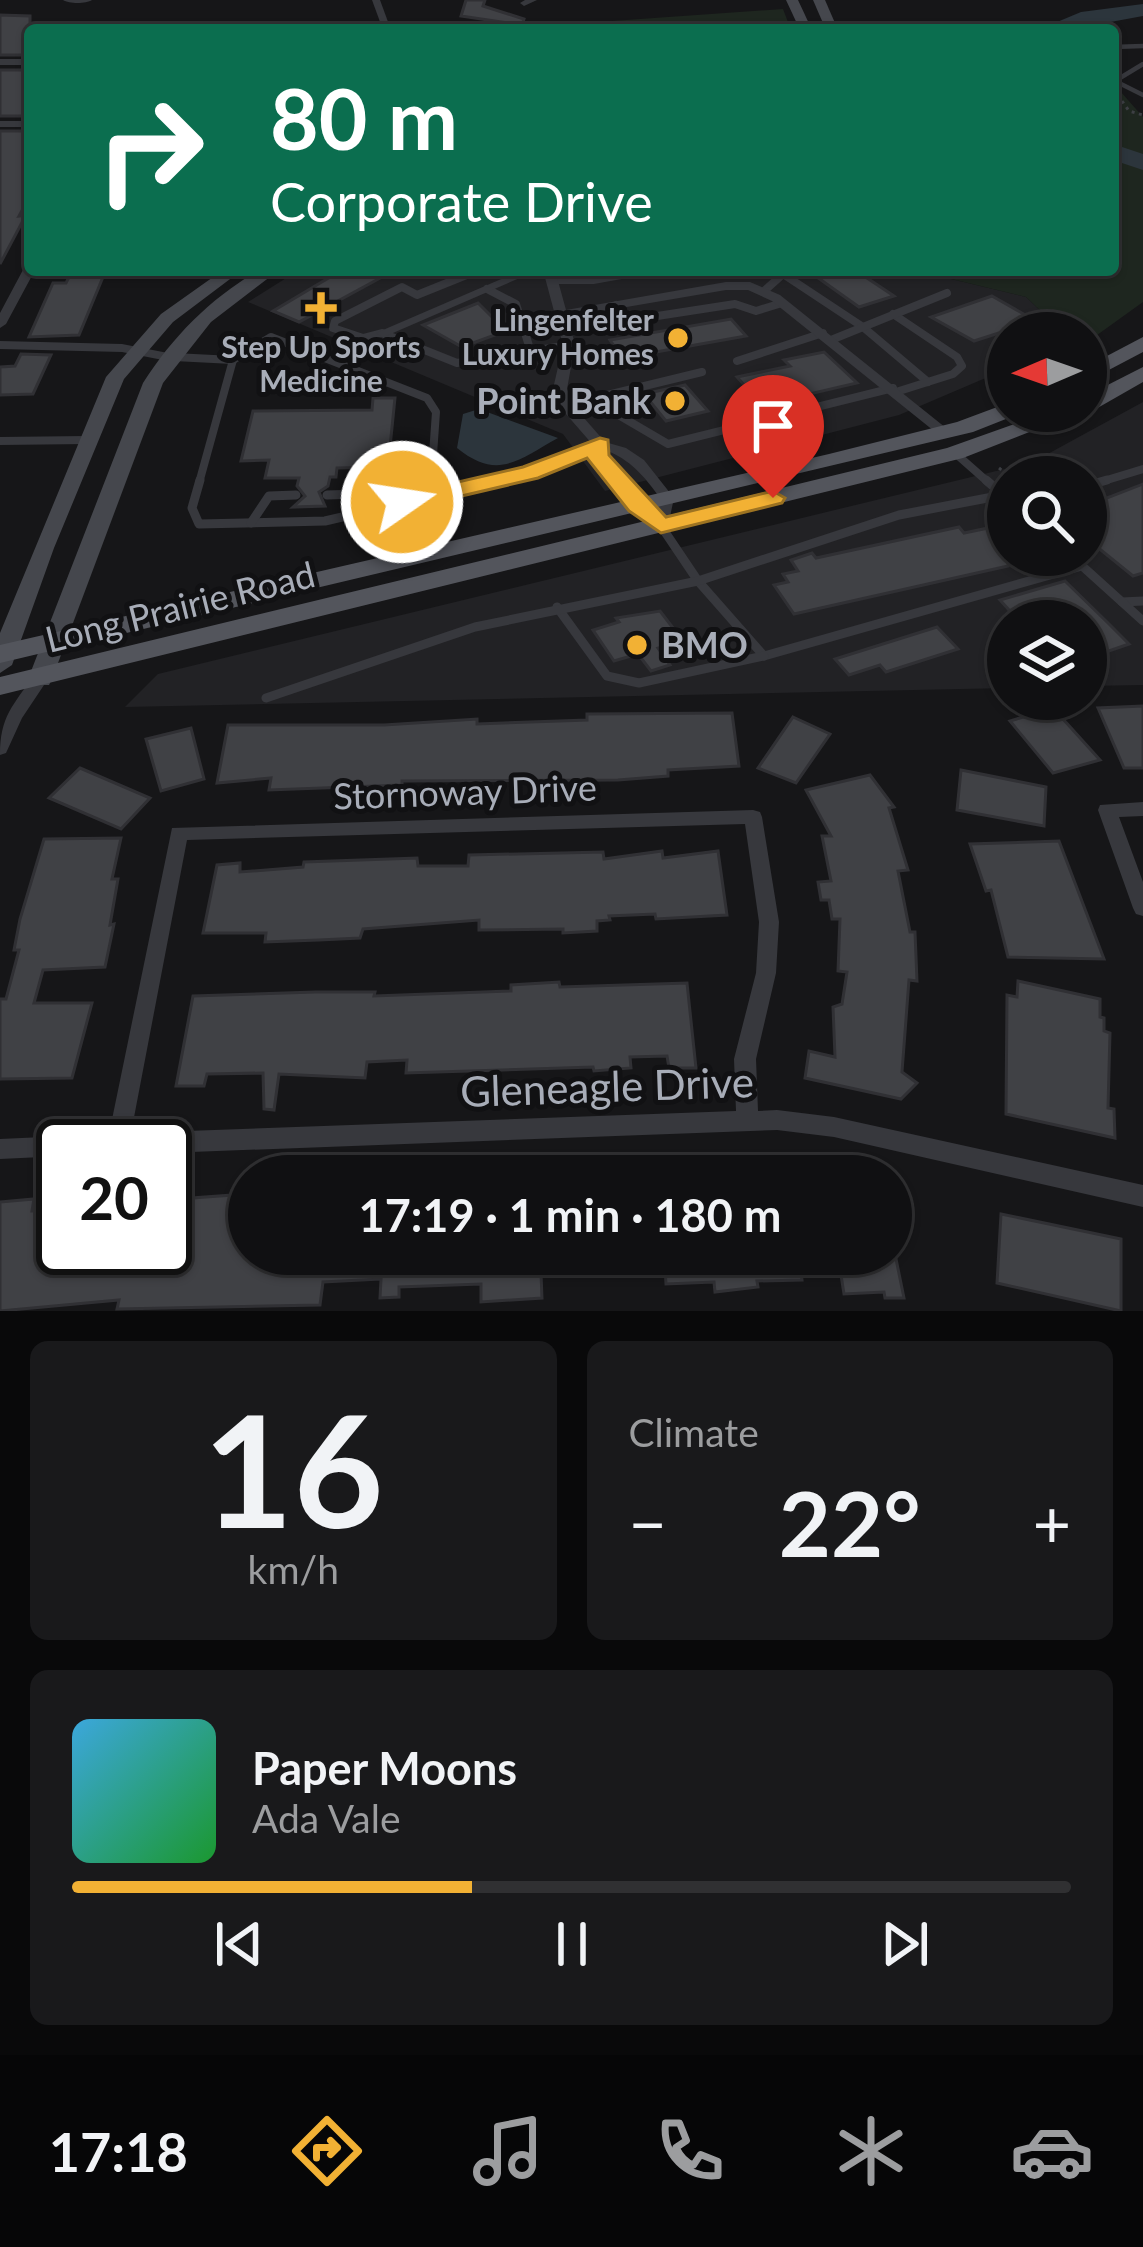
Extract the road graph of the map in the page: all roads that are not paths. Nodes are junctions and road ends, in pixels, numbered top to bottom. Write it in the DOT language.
graph roads {
  1 [pos="67,0"];
  2 [pos="88,0"];
  3 [pos="1143,64"];
  4 [pos="1119,73"];
  5 [pos="1122,76"];
  6 [pos="1119,78"];
  7 [pos="26,276"];
  8 [pos="224,276"];
  9 [pos="261,276"];
  10 [pos="463,276"];
  11 [pos="518,276"];
  12 [pos="551,276"];
  13 [pos="559,276"];
  14 [pos="615,276"];
  15 [pos="777,276"];
  16 [pos="786,276"];
  17 [pos="453,280"];
  18 [pos="482,291"];
  19 [pos="763,292"];
  20 [pos="946,293"];
  21 [pos="417,296"];
  22 [pos="782,303"];
  23 [pos="616,305"];
  24 [pos="438,309"];
  25 [pos="564,314"];
  26 [pos="893,314"];
  27 [pos="0,324"];
  28 [pos="863,327"];
  29 [pos="382,333"];
  30 [pos="827,336"];
  31 [pos="0,345"];
  32 [pos="569,345"];
  33 [pos="1140,348"];
  34 [pos="530,349"];
  35 [pos="135,350"];
  36 [pos="169,357"];
  37 [pos="233,360"];
  38 [pos="737,361"];
  39 [pos="1107,365"];
  40 [pos="701,372"];
  41 [pos="1143,373"];
  42 [pos="928,382"];
  43 [pos="895,390"];
  44 [pos="1107,393"];
  45 [pos="586,400"];
  46 [pos="566,402"];
  47 [pos="987,421"];
  48 [pos="989,432"];
  49 [pos="87,440"];
  50 [pos="0,442"];
  51 [pos="949,442"];
  52 [pos="600,445"];
  53 [pos="1143,469"];
  54 [pos="987,479"];
  55 [pos="1107,480"];
  56 [pos="296,495"];
  57 [pos="327,495"];
  58 [pos="430,496"];
  59 [pos="667,498"];
  60 [pos="987,500"];
  61 [pos="638,506"];
  62 [pos="374,509"];
  63 [pos="251,523"];
  64 [pos="661,526"];
  65 [pos="1047,576"];
  66 [pos="1093,576"];
  67 [pos="698,581"];
  68 [pos="1143,601"];
  69 [pos="1123,602"];
  70 [pos="557,607"];
  71 [pos="1143,621"];
  72 [pos="56,643"];
  73 [pos="764,656"];
  74 [pos="2,657"];
  75 [pos="40,679"];
  76 [pos="0,686"];
  77 [pos="266,698"];
  78 [pos="0,748"];
  79 [pos="1143,809"];
  80 [pos="1143,908"];
  81 [pos="123,1119"];
  82 [pos="747,1120"];
  83 [pos="192,1141"];
  84 [pos="36,1147"];
  85 [pos="0,1149"];
  86 [pos="1143,1196"];
  1 -- 2 [label="street"];
  3 -- 5 [label="lane"];
  4 -- 5 [label="lane"];
  5 -- 6 [label="lane"];
  7 -- 27 [label="street"];
  8 -- 35 [label="main road"];
  9 -- 36 [label="main road"];
  10 -- 17 [label="lane"];
  11 -- 18 [label="street"];
  12 -- 25 [label="street"];
  13 -- 14 [label="lane"];
  15 -- 19 [label="lane"];
  16 -- 28 [label="lane"];
  17 -- 18 [label="lane"];
  17 -- 21 [label="lane"];
  18 -- 24 [label="street"];
  18 -- 34 [label="lane"];
  19 -- 22 [label="street"];
  19 -- 23 [label="street"];
  20 -- 26 [label="lane"];
  21 -- 24 [label="lane"];
  21 -- 29 [label="lane"];
  22 -- 23 [label="lane"];
  22 -- 30 [label="street"];
  23 -- 25 [label="street"];
  24 -- 29 [label="street"];
  25 -- 32 [label="street"];
  26 -- 28 [label="lane"];
  26 -- 42 [label="lane"];
  28 -- 30 [label="lane"];
  28 -- 42 [label="lane"];
  29 -- 34 [label="lane"];
  30 -- 38 [label="lane"];
  30 -- 43 [label="street"];
  31 -- 35 [label="street"];
  32 -- 34 [label="lane"];
  32 -- 46 [label="street"];
  33 -- 39 [label="main road"];
  35 -- 36 [label="street"];
  35 -- 49 [label="main road"];
  36 -- 37 [label="lane"];
  36 -- 72 [label="main road"];
  37 -- 58 [label="lane"];
  37 -- 63 [label="lane"];
  40 -- 45 [label="lane"];
  41 -- 44 [label="main road"];
  42 -- 43 [label="lane"];
  43 -- 45 [label="lane"];
  43 -- 51 [label="street"];
  45 -- 46 [label="lane"];
  46 -- 52 [label="street"];
  47 -- 51 [label="main road, Long Prairie Road"];
  48 -- 51 [label="main road, Long Prairie Road"];
  49 -- 50 [label="lane"];
  49 -- 74 [label="main road"];
  51 -- 54 [label="lane"];
  51 -- 59 [label="main road, Long Prairie Road"];
  51 -- 64 [label="main road, Long Prairie Road"];
  52 -- 58 [label="lane"];
  52 -- 59 [label="street"];
  52 -- 61 [label="street"];
  53 -- 55 [label="lane"];
  56 -- 63 [label="lane"];
  57 -- 62 [label="lane"];
  58 -- 62 [label="lane"];
  59 -- 61 [label="main road, Long Prairie Road"];
  59 -- 64 [label="street"];
  60 -- 67 [label="lane"];
  61 -- 64 [label="street"];
  61 -- 72 [label="main road, Long Prairie Road"];
  62 -- 63 [label="lane"];
  64 -- 67 [label="lane"];
  64 -- 75 [label="main road, Long Prairie Road"];
  65 -- 73 [label="lane"];
  66 -- 69 [label="lane"];
  67 -- 70 [label="lane"];
  67 -- 73 [label="lane"];
  68 -- 69 [label="lane"];
  69 -- 71 [label="lane"];
  70 -- 73 [label="lane"];
  70 -- 77 [label="lane"];
  72 -- 74 [label="main road, Long Prairie Road"];
  72 -- 75 [label="main road"];
  75 -- 76 [label="main road, Long Prairie Road"];
  75 -- 78 [label="street"];
  79 -- 80 [label="street"];
  81 -- 82 [label="street, Stornoway Drive"];
  82 -- 83 [label="street, Gleneagle Drive"];
  82 -- 86 [label="street, Gleneagle Drive"];
  84 -- 85 [label="street, Gleneagle Drive"];
}
